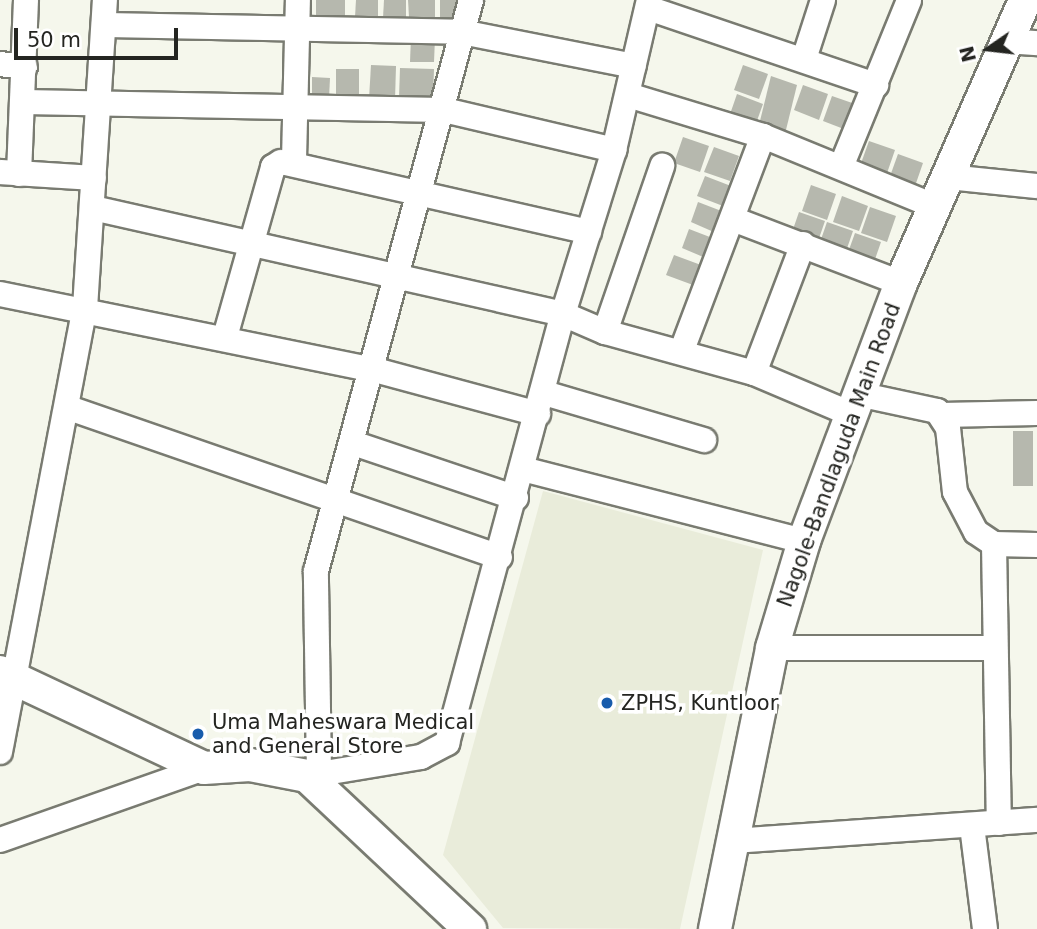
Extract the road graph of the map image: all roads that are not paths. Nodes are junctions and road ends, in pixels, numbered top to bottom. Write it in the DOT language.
graph roads {
  1 [pos="26,0"];
  2 [pos="105,0"];
  3 [pos="298,0"];
  4 [pos="471,0"];
  5 [pos="823,0"];
  6 [pos="909,0"];
  7 [pos="1025,0"];
  8 [pos="649,4"];
  9 [pos="105,25"];
  10 [pos="298,27"];
  11 [pos="462,32"];
  12 [pos="1022,42"];
  13 [pos="804,59"];
  14 [pos="0,64"];
  15 [pos="634,66"];
  16 [pos="25,67"];
  17 [pos="876,85"];
  18 [pos="628,95"];
  19 [pos="23,102"];
  20 [pos="102,102"];
  21 [pos="295,106"];
  22 [pos="444,110"];
  23 [pos="763,136"];
  24 [pos="614,150"];
  25 [pos="294,160"];
  26 [pos="662,166"];
  27 [pos="841,167"];
  28 [pos="9,173"];
  29 [pos="948,177"];
  30 [pos="94,178"];
  31 [pos="1037,186"];
  32 [pos="423,189"];
  33 [pos="936,207"];
  34 [pos="93,208"];
  35 [pos="733,219"];
  36 [pos="589,232"];
  37 [pos="249,242"];
  38 [pos="803,244"];
  39 [pos="400,278"];
  40 [pos="901,283"];
  41 [pos="0,294"];
  42 [pos="85,308"];
  43 [pos="563,314"];
  44 [pos="605,332"];
  45 [pos="225,337"];
  46 [pos="682,350"];
  47 [pos="375,370"];
  48 [pos="754,373"];
  49 [pos="541,403"];
  50 [pos="855,404"];
  51 [pos="69,408"];
  52 [pos="1037,413"];
  53 [pos="941,415"];
  54 [pos="704,440"];
  55 [pos="353,443"];
  56 [pos="523,469"];
  57 [pos="516,498"];
  58 [pos="336,502"];
  59 [pos="804,541"];
  60 [pos="994,544"];
  61 [pos="1037,545"];
  62 [pos="500,557"];
  63 [pos="772,648"];
  64 [pos="993,648"];
  65 [pos="6,675"];
  66 [pos="0,752"];
  67 [pos="204,768"];
  68 [pos="313,775"];
  69 [pos="1037,820"];
  70 [pos="999,823"];
  71 [pos="972,826"];
  72 [pos="0,840"];
  73 [pos="734,841"];
  74 [pos="470,929"];
  75 [pos="715,929"];
  76 [pos="985,929"];
  1 -- 16 [label="street"];
  2 -- 9 [label="street"];
  3 -- 10 [label="street"];
  4 -- 11 [label="street"];
  5 -- 13 [label="street"];
  6 -- 17 [label="street"];
  7 -- 12 [label="street, Nagole-Bandlaguda Main Road"];
  8 -- 13 [label="street"];
  8 -- 15 [label="street"];
  9 -- 10 [label="street"];
  9 -- 20 [label="street"];
  10 -- 11 [label="street"];
  10 -- 21 [label="street"];
  11 -- 15 [label="street"];
  11 -- 22 [label="street"];
  12 -- 29 [label="street, Nagole-Bandlaguda Main Road"];
  13 -- 17 [label="street"];
  14 -- 16 [label="street"];
  15 -- 18 [label="street"];
  16 -- 19 [label="street"];
  17 -- 27 [label="street"];
  18 -- 23 [label="street"];
  18 -- 24 [label="street"];
  19 -- 20 [label="street"];
  19 -- 28 [label="street"];
  20 -- 21 [label="street"];
  20 -- 30 [label="street"];
  21 -- 22 [label="street"];
  21 -- 25 [label="street"];
  22 -- 24 [label="street"];
  22 -- 32 [label="street"];
  23 -- 27 [label="street"];
  23 -- 35 [label="street"];
  24 -- 36 [label="street"];
  25 -- 32 [label="street"];
  25 -- 37 [label="street"];
  26 -- 44 [label="street"];
  27 -- 33 [label="street"];
  28 -- 30 [label="street"];
  29 -- 31 [label="street"];
  29 -- 33 [label="street, Nagole-Bandlaguda Main Road"];
  30 -- 34 [label="street"];
  32 -- 36 [label="street"];
  32 -- 39 [label="street"];
  33 -- 40 [label="street, Nagole-Bandlaguda Main Road"];
  34 -- 37 [label="street"];
  34 -- 42 [label="street"];
  35 -- 38 [label="street"];
  35 -- 46 [label="street"];
  36 -- 43 [label="street"];
  37 -- 39 [label="street"];
  37 -- 45 [label="street"];
  38 -- 40 [label="street"];
  38 -- 48 [label="street"];
  39 -- 43 [label="street"];
  39 -- 47 [label="street"];
  40 -- 50 [label="street, Nagole-Bandlaguda Main Road"];
  41 -- 42 [label="street"];
  42 -- 45 [label="street"];
  42 -- 51 [label="street"];
  43 -- 44 [label="street"];
  43 -- 49 [label="street"];
  44 -- 46 [label="street"];
  45 -- 47 [label="street"];
  46 -- 48 [label="street"];
  47 -- 49 [label="street"];
  47 -- 55 [label="street"];
  48 -- 50 [label="street"];
  49 -- 54 [label="street"];
  49 -- 56 [label="street"];
  50 -- 53 [label="street"];
  50 -- 59 [label="street, Nagole-Bandlaguda Main Road"];
  51 -- 58 [label="street"];
  51 -- 65 [label="street"];
  52 -- 53 [label="street"];
  53 -- 60 [label="street"];
  55 -- 57 [label="street"];
  55 -- 58 [label="street"];
  56 -- 57 [label="street"];
  56 -- 59 [label="street"];
  57 -- 62 [label="street"];
  58 -- 62 [label="street"];
  58 -- 68 [label="street"];
  59 -- 63 [label="street, Nagole-Bandlaguda Main Road"];
  60 -- 61 [label="street"];
  60 -- 64 [label="street"];
  62 -- 68 [label="street"];
  63 -- 64 [label="street"];
  63 -- 73 [label="street, Nagole-Bandlaguda Main Road"];
  64 -- 70 [label="street"];
  65 -- 66 [label="street"];
  65 -- 67 [label="street"];
  67 -- 68 [label="street"];
  67 -- 72 [label="street"];
  68 -- 74 [label="street"];
  69 -- 70 [label="street"];
  70 -- 71 [label="street"];
  71 -- 73 [label="street"];
  71 -- 76 [label="street"];
  73 -- 75 [label="street, Nagole-Bandlaguda Main Road"];
}
